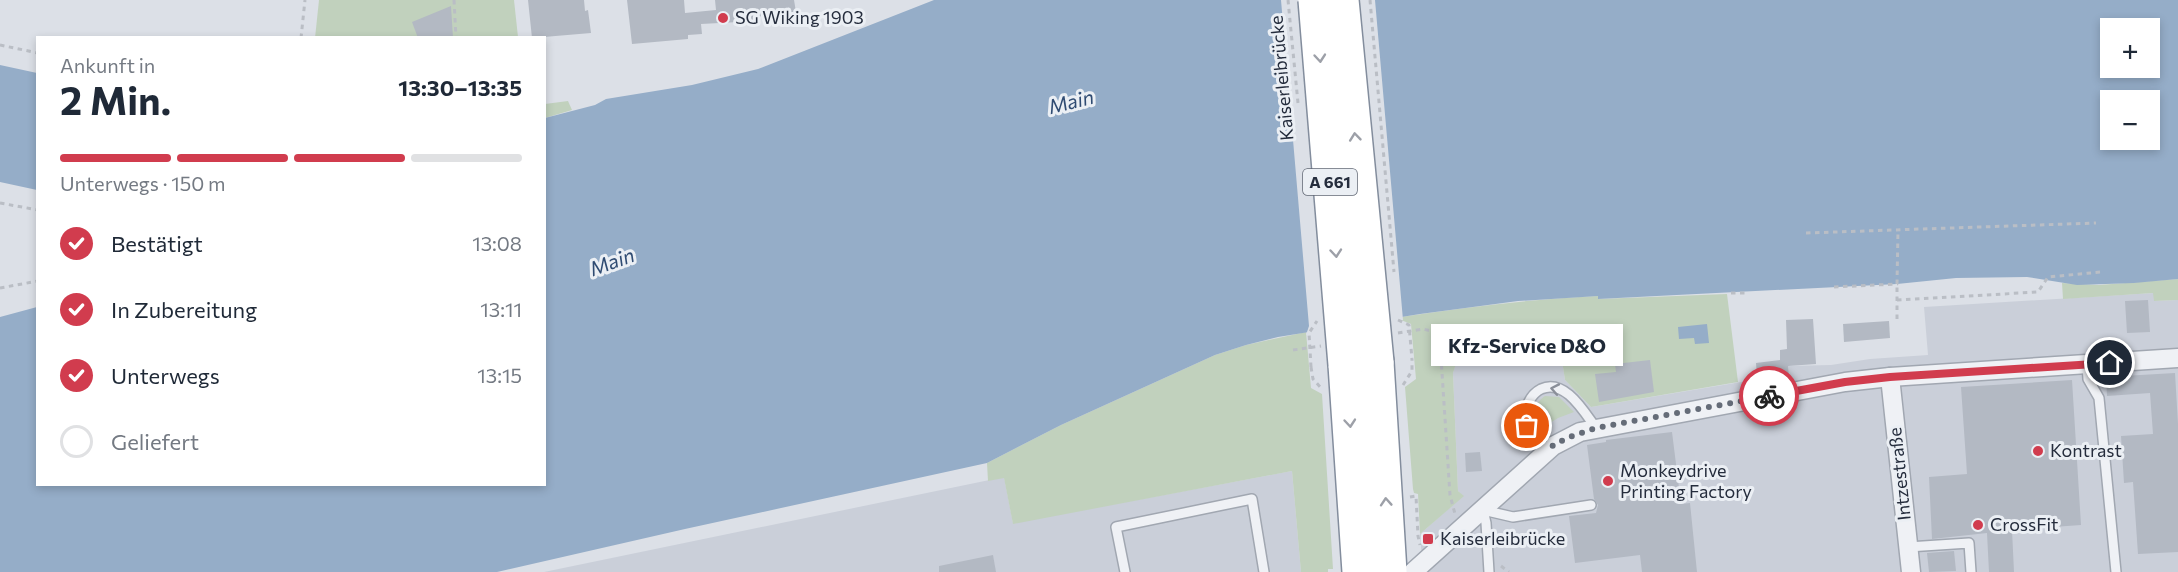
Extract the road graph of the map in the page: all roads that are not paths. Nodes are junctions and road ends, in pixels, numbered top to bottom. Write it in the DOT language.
graph roads {
  1 [pos="1315,0"];
  2 [pos="1342,0"];
  3 [pos="2178,358"];
  4 [pos="2087,364"];
  5 [pos="1890,377"];
  6 [pos="1596,428"];
  7 [pos="1553,446"];
  8 [pos="1591,505"];
  9 [pos="1483,510"];
  10 [pos="1908,547"];
  11 [pos="1398,568"];
  12 [pos="1125,572"];
  13 [pos="1264,572"];
  14 [pos="1359,572"];
  15 [pos="1489,572"];
  16 [pos="1911,572"];
  17 [pos="1971,572"];
  18 [pos="2116,572"];
  1 -- 14 [label="highway, A 661, one-way, bridge"];
  11 -- 2 [label="highway, A 661, one-way, bridge"];
  3 -- 4 [label="street"];
  4 -- 5 [label="street"];
  4 -- 18 [label="lane"];
  5 -- 6 [label="street"];
  5 -- 10 [label="street, Intzestraße"];
  6 -- 7 [label="street"];
  6 -- 7 [label="lane, one-way"];
  7 -- 9 [label="street"];
  8 -- 9 [label="lane"];
  9 -- 11 [label="street"];
  9 -- 15 [label="lane"];
  10 -- 16 [label="street, Intzestraße"];
  10 -- 17 [label="lane"];
  12 -- 13 [label="lane"];
}
